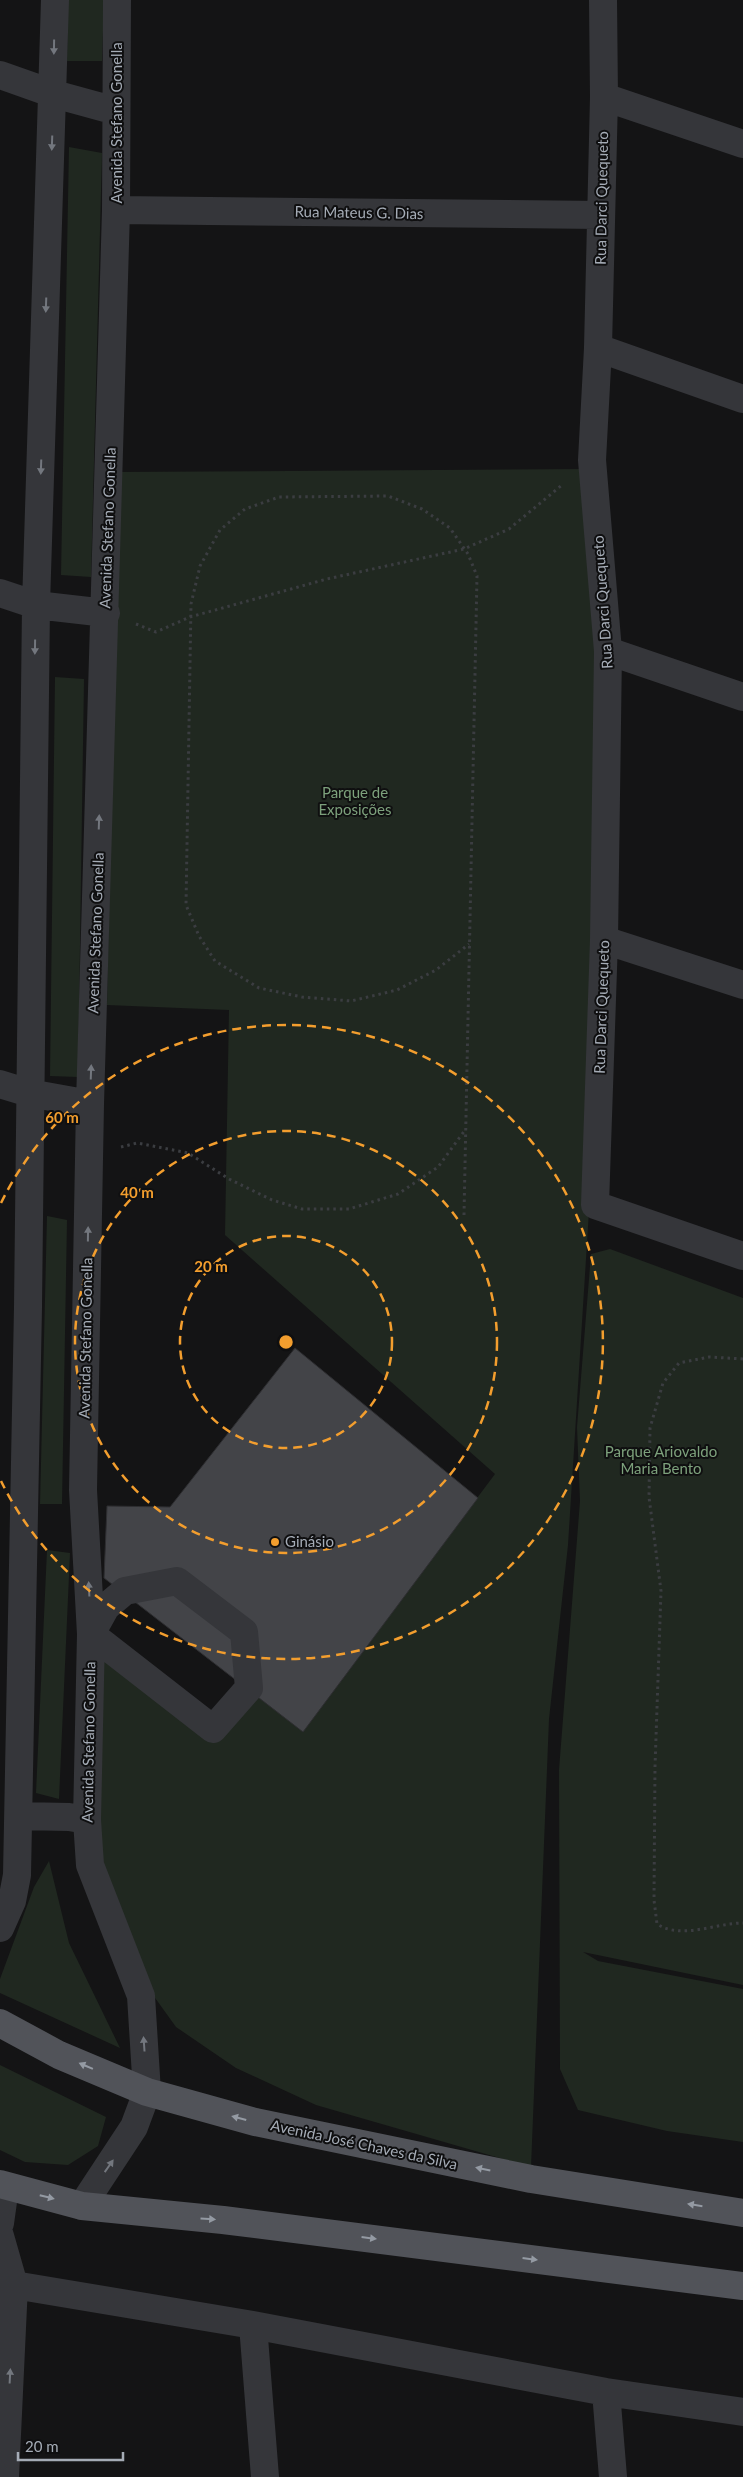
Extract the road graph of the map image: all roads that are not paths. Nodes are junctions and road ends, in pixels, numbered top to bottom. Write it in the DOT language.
graph roads {
  1 [pos="55,0"];
  2 [pos="117,0"];
  3 [pos="603,0"];
  4 [pos="0,75"];
  5 [pos="54,94"];
  6 [pos="604,97"];
  7 [pos="116,111"];
  8 [pos="743,144"];
  9 [pos="116,210"];
  10 [pos="601,216"];
  11 [pos="598,348"];
  12 [pos="743,399"];
  13 [pos="0,592"];
  14 [pos="36,605"];
  15 [pos="106,613"];
  16 [pos="608,651"];
  17 [pos="743,697"];
  18 [pos="604,940"];
  19 [pos="743,985"];
  20 [pos="0,1084"];
  21 [pos="29,1092"];
  22 [pos="90,1104"];
  23 [pos="743,1256"];
  24 [pos="91,1634"];
  25 [pos="19,1816"];
  26 [pos="87,1820"];
  27 [pos="0,1928"];
  28 [pos="0,2023"];
  29 [pos="147,2092"];
  30 [pos="2,2186"];
  31 [pos="82,2206"];
  32 [pos="743,2213"];
  33 [pos="0,2223"];
  34 [pos="0,2236"];
  35 [pos="743,2286"];
  36 [pos="7,2288"];
  37 [pos="253,2325"];
  38 [pos="606,2392"];
  39 [pos="743,2412"];
  40 [pos="5,2477"];
  41 [pos="265,2477"];
  42 [pos="613,2477"];
  1 -- 5 [label="street, one-way"];
  2 -- 7 [label="street, Avenida Stefano Gonella"];
  3 -- 6 [label="street, Rua Darci Quequeto"];
  4 -- 5 [label="street"];
  5 -- 7 [label="street"];
  5 -- 14 [label="street, one-way"];
  6 -- 8 [label="street"];
  6 -- 10 [label="street, Rua Darci Quequeto"];
  7 -- 9 [label="street, Avenida Stefano Gonella"];
  9 -- 10 [label="street, Rua Mateus G. Dias"];
  9 -- 15 [label="street, Avenida Stefano Gonella"];
  10 -- 11 [label="street, Rua Darci Quequeto"];
  11 -- 12 [label="street"];
  11 -- 16 [label="street, Rua Darci Quequeto"];
  13 -- 14 [label="street"];
  14 -- 15 [label="street"];
  14 -- 21 [label="street, one-way"];
  22 -- 15 [label="street, Avenida Stefano Gonella, one-way"];
  16 -- 17 [label="street"];
  16 -- 18 [label="street, Rua Darci Quequeto"];
  18 -- 19 [label="street"];
  18 -- 23 [label="street, Rua Darci Quequeto"];
  20 -- 21 [label="street"];
  21 -- 22 [label="street"];
  21 -- 25 [label="street"];
  24 -- 22 [label="street, Avenida Stefano Gonella, one-way"];
  24 -- 24 [label="street"];
  24 -- 26 [label="street, Avenida Stefano Gonella"];
  25 -- 26 [label="street"];
  25 -- 27 [label="street"];
  29 -- 26 [label="street, Avenida Stefano Gonella, one-way"];
  29 -- 28 [label="main road, Avenida José Chaves da Silva, one-way"];
  31 -- 29 [label="street, one-way"];
  32 -- 29 [label="main road, Avenida José Chaves da Silva, one-way"];
  30 -- 31 [label="main road, one-way"];
  30 -- 33 [label="street"];
  31 -- 35 [label="main road, one-way"];
  34 -- 36 [label="street"];
  36 -- 37 [label="street"];
  40 -- 36 [label="street, one-way"];
  37 -- 38 [label="street"];
  37 -- 41 [label="street"];
  38 -- 39 [label="street"];
  38 -- 42 [label="street"];
}
